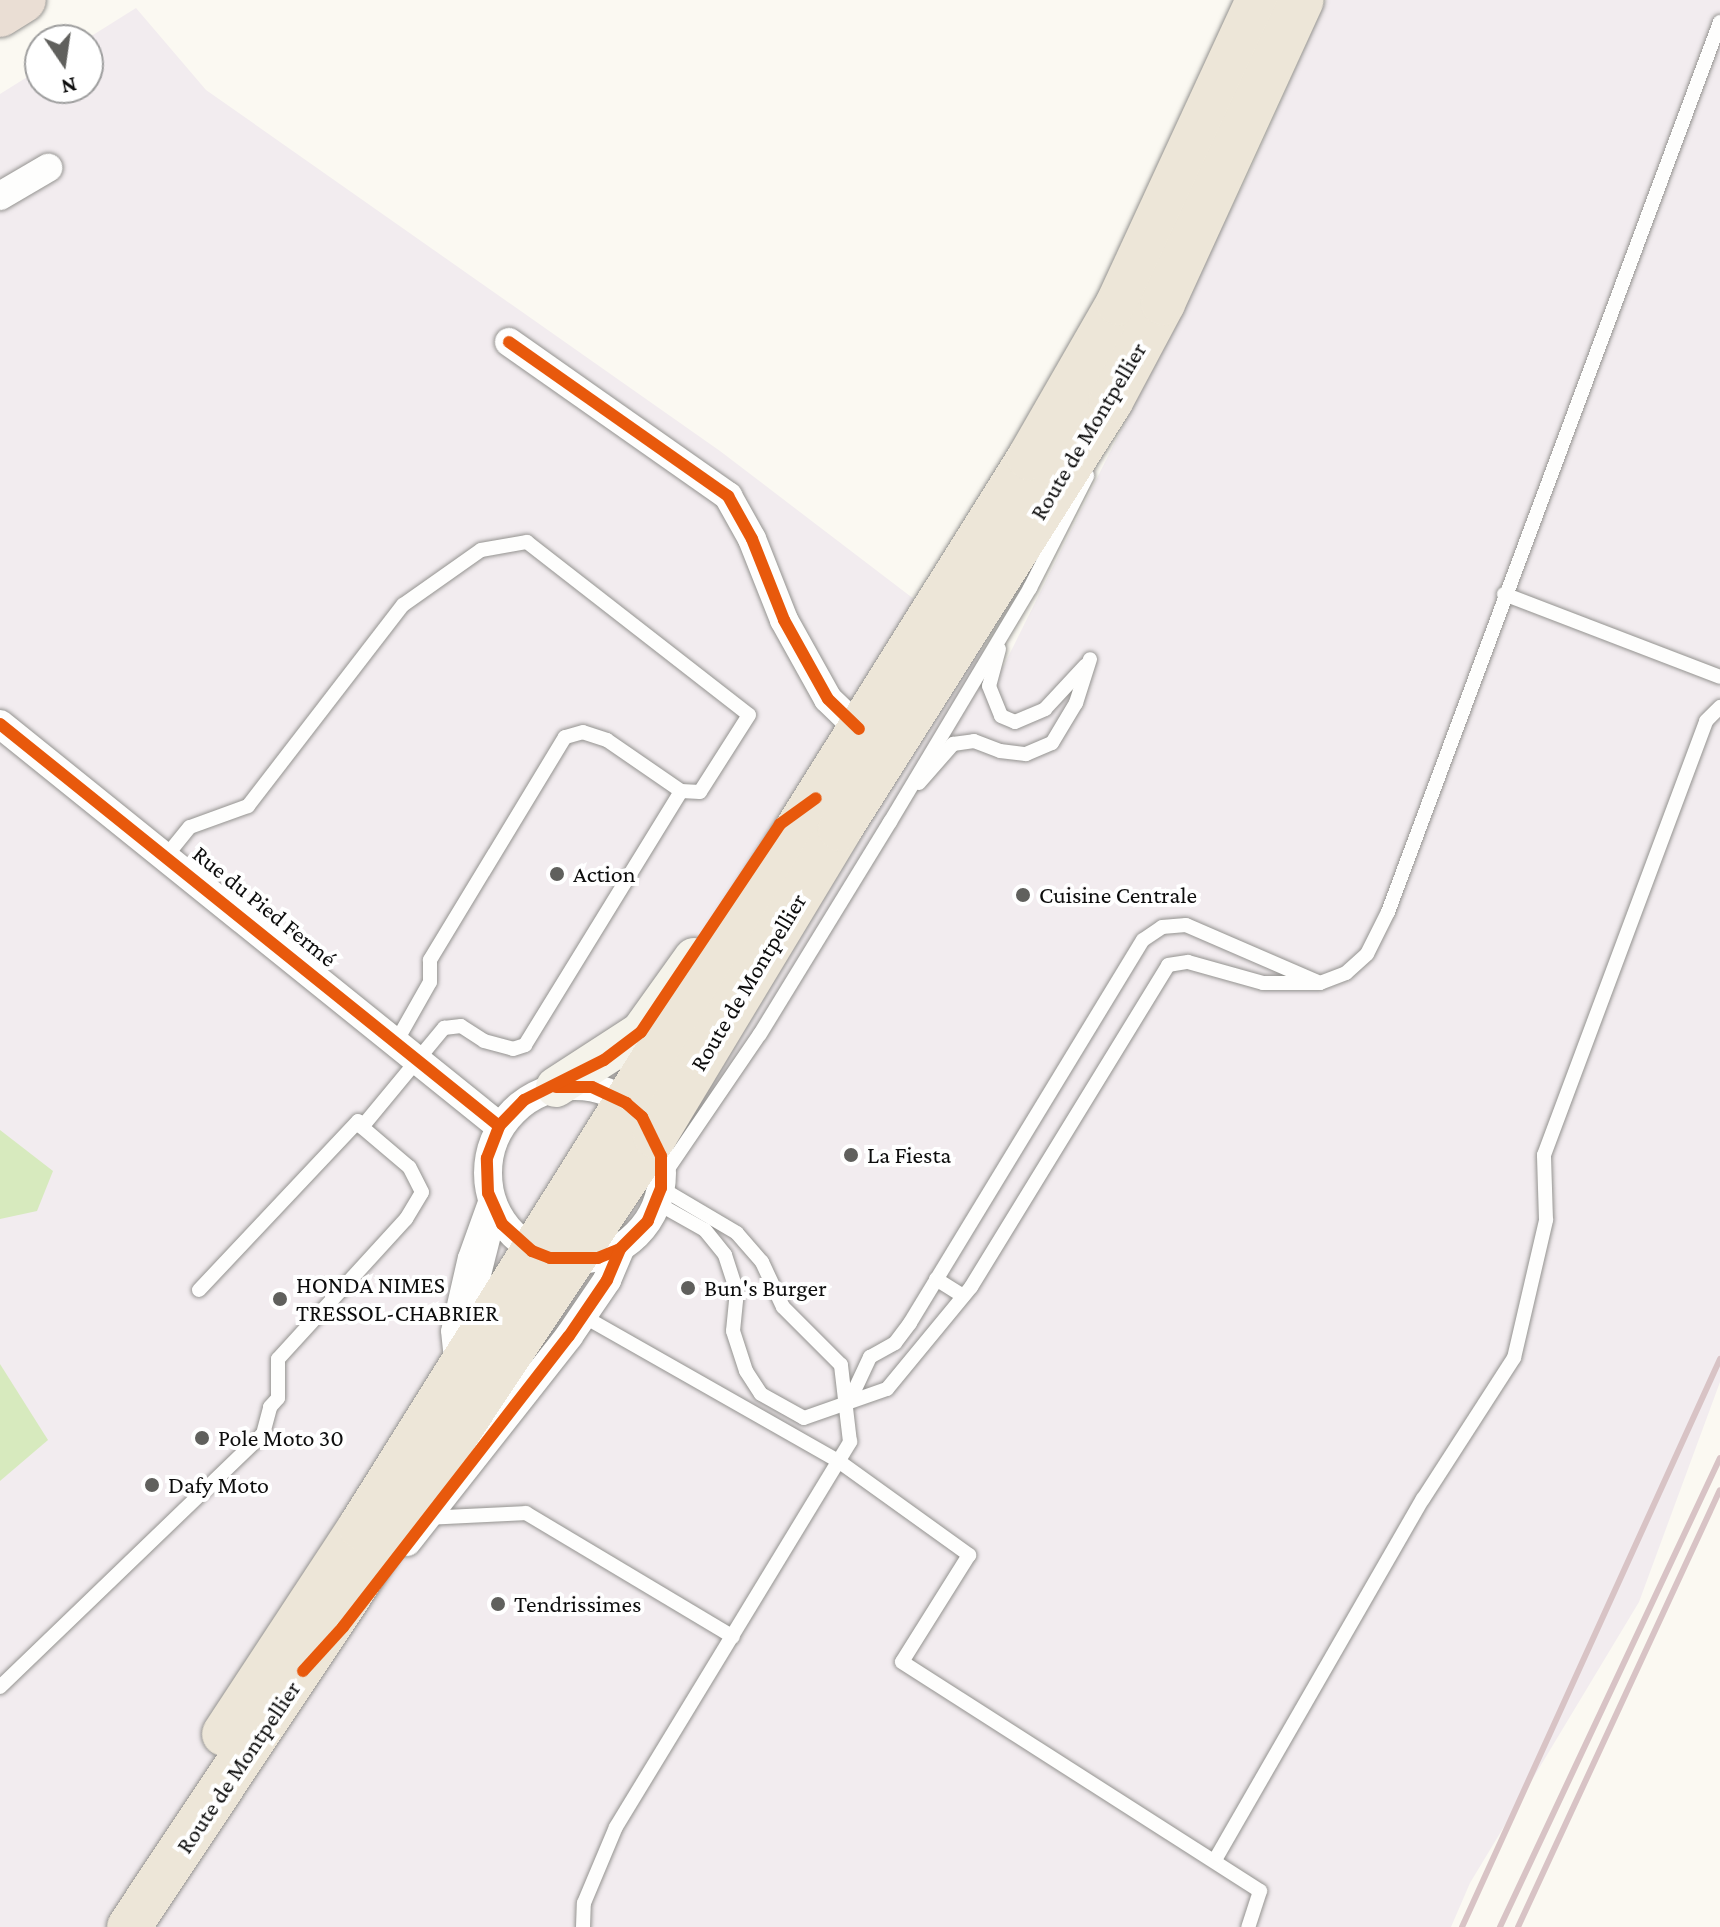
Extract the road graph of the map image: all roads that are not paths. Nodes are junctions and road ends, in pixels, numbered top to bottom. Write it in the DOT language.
graph roads {
  1 [pos="24,0"];
  2 [pos="1258,0"];
  3 [pos="1302,0"];
  4 [pos="0,15"];
  5 [pos="1720,22"];
  6 [pos="48,168"];
  7 [pos="0,196"];
  8 [pos="509,342"];
  9 [pos="1111,401"];
  10 [pos="1504,594"];
  11 [pos="1004,632"];
  12 [pos="1720,677"];
  13 [pos="1720,707"];
  14 [pos="0,724"];
  15 [pos="859,729"];
  16 [pos="681,791"];
  17 [pos="816,798"];
  18 [pos="890,822"];
  19 [pos="167,855"];
  20 [pos="1320,983"];
  21 [pos="396,1042"];
  22 [pos="419,1060"];
  23 [pos="556,1087"];
  24 [pos="626,1103"];
  25 [pos="499,1126"];
  26 [pos="362,1127"];
  27 [pos="659,1176"];
  28 [pos="491,1200"];
  29 [pos="620,1249"];
  30 [pos="552,1256"];
  31 [pos="936,1279"];
  32 [pos="199,1290"];
  33 [pos="963,1296"];
  34 [pos="583,1316"];
  35 [pos="447,1380"];
  36 [pos="848,1402"];
  37 [pos="837,1460"];
  38 [pos="426,1518"];
  39 [pos="733,1637"];
  40 [pos="303,1671"];
  41 [pos="0,1687"];
  42 [pos="1215,1860"];
  43 [pos="98,1927"];
  44 [pos="129,1927"];
  45 [pos="583,1927"];
  46 [pos="1248,1927"];
  1 -- 4 [label="highway"];
  2 -- 15 [label="main road, Route de Montpellier"];
  3 -- 9 [label="main road, Route de Montpellier"];
  5 -- 10 [label="lane"];
  6 -- 7 [label="street"];
  8 -- 15 [label="street"];
  9 -- 11 [label="lane"];
  9 -- 27 [label="main road, Route de Montpellier"];
  10 -- 12 [label="lane"];
  10 -- 20 [label="lane"];
  11 -- 18 [label="lane"];
  11 -- 18 [label="lane"];
  13 -- 42 [label="lane"];
  14 -- 19 [label="street, Rue du Pied Fermé"];
  15 -- 17 [label="main road, Route de Montpellier"];
  16 -- 19 [label="lane"];
  16 -- 21 [label="lane"];
  16 -- 22 [label="lane"];
  17 -- 23 [label="street"];
  17 -- 24 [label="main road, Route de Montpellier"];
  18 -- 27 [label="lane"];
  19 -- 21 [label="street, Rue du Pied Fermé"];
  20 -- 31 [label="lane"];
  20 -- 33 [label="lane"];
  21 -- 22 [label="street, Rue du Pied Fermé"];
  22 -- 25 [label="street, Rue du Pied Fermé"];
  22 -- 26 [label="lane"];
  23 -- 24 [label="street"];
  23 -- 25 [label="street"];
  24 -- 27 [label="street"];
  24 -- 30 [label="main road, Route de Montpellier"];
  25 -- 28 [label="street"];
  26 -- 32 [label="lane"];
  26 -- 41 [label="lane"];
  27 -- 29 [label="street"];
  27 -- 30 [label="main road, Route de Montpellier"];
  27 -- 36 [label="lane"];
  27 -- 36 [label="lane"];
  28 -- 30 [label="street"];
  28 -- 35 [label="street"];
  29 -- 30 [label="street"];
  29 -- 34 [label="street"];
  30 -- 35 [label="main road, Route de Montpellier"];
  30 -- 40 [label="main road, Route de Montpellier"];
  31 -- 33 [label="lane"];
  31 -- 36 [label="lane"];
  33 -- 36 [label="lane"];
  34 -- 37 [label="lane"];
  34 -- 38 [label="street"];
  35 -- 43 [label="main road, Route de Montpellier"];
  36 -- 37 [label="lane"];
  37 -- 39 [label="lane"];
  37 -- 42 [label="lane"];
  38 -- 39 [label="lane"];
  38 -- 40 [label="street"];
  39 -- 45 [label="lane"];
  40 -- 44 [label="main road, Route de Montpellier"];
  42 -- 46 [label="lane"];
}
